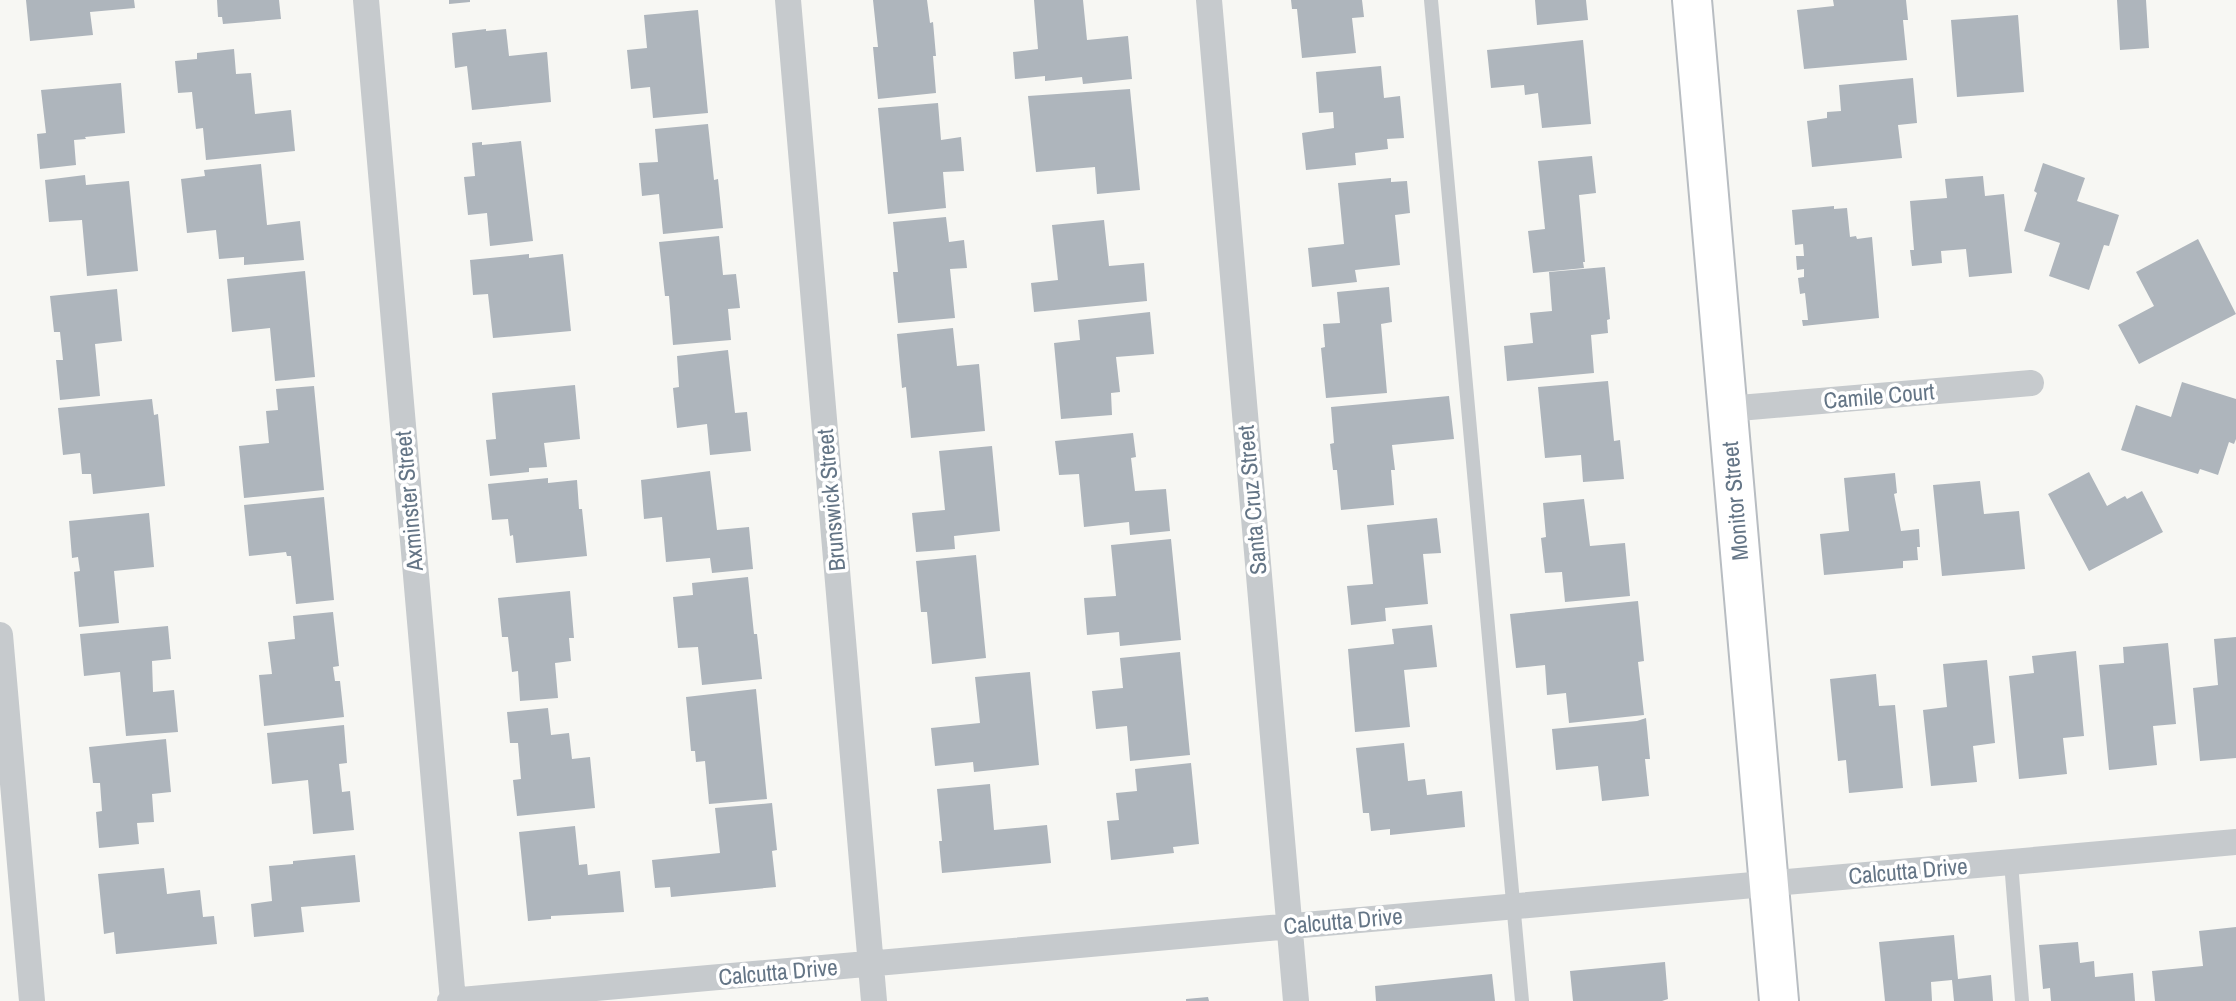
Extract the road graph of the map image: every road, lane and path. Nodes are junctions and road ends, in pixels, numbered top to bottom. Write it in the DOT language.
graph roads {
  1 [pos="366,0"];
  2 [pos="788,0"];
  3 [pos="1209,0"];
  4 [pos="1431,0"];
  5 [pos="1692,0"];
  6 [pos="2031,383"];
  7 [pos="1727,409"];
  8 [pos="0,635"];
  9 [pos="2236,842"];
  10 [pos="2011,862"];
  11 [pos="1768,883"];
  12 [pos="1513,906"];
  13 [pos="1289,926"];
  14 [pos="871,964"];
  15 [pos="32,1001"];
  16 [pos="452,1001"];
  17 [pos="874,1001"];
  18 [pos="1296,1001"];
  19 [pos="1522,1001"];
  20 [pos="1779,1001"];
  21 [pos="2022,1001"];
  1 -- 16 [label="street, Axminster Street"];
  2 -- 14 [label="street, Brunswick Street"];
  3 -- 13 [label="street, Santa Cruz Street"];
  4 -- 12 [label="lane"];
  5 -- 7 [label="street, Monitor Street"];
  6 -- 7 [label="street, Camile Court"];
  7 -- 11 [label="street, Monitor Street"];
  8 -- 15 [label="street"];
  9 -- 10 [label="street, Calcutta Drive"];
  10 -- 11 [label="street, Calcutta Drive"];
  10 -- 21 [label="lane"];
  11 -- 12 [label="street, Calcutta Drive"];
  11 -- 20 [label="street, Monitor Street"];
  12 -- 13 [label="street, Calcutta Drive"];
  12 -- 19 [label="lane"];
  13 -- 14 [label="street, Calcutta Drive"];
  13 -- 18 [label="street, Santa Cruz Street"];
  14 -- 16 [label="street, Calcutta Drive"];
  14 -- 17 [label="street, Brunswick Street"];
}
